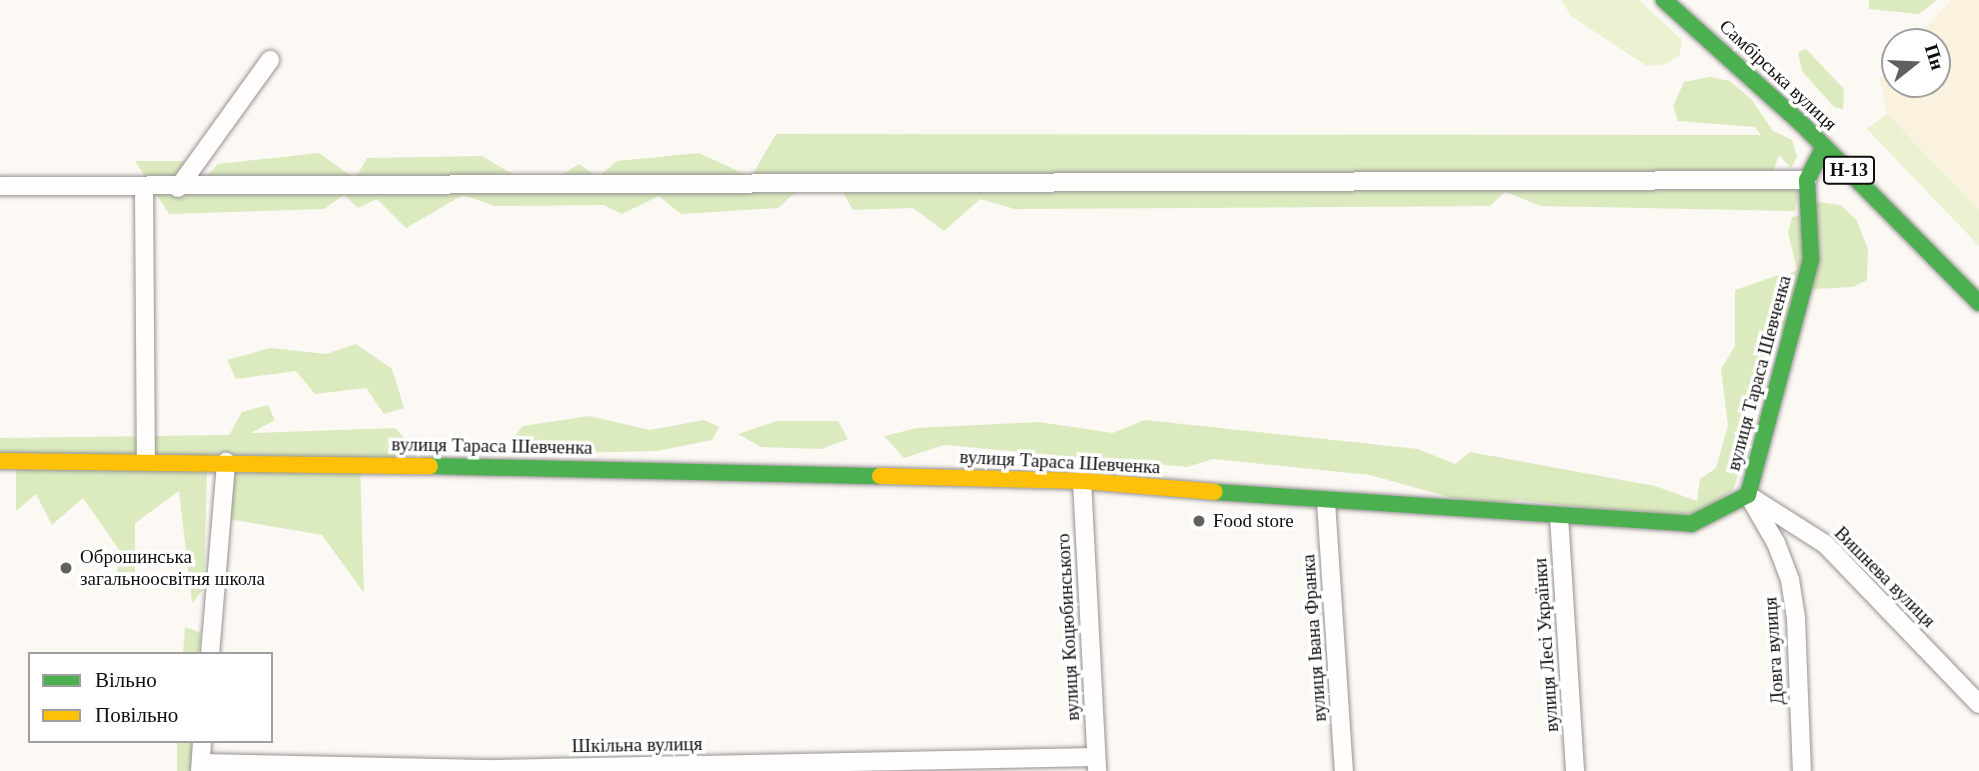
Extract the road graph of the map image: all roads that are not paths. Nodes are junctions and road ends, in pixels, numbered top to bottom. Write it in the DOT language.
graph roads {
  1 [pos="1664,0"];
  2 [pos="270,60"];
  3 [pos="1824,147"];
  4 [pos="1807,180"];
  5 [pos="0,187"];
  6 [pos="178,187"];
  7 [pos="144,188"];
  8 [pos="1979,303"];
  9 [pos="146,460"];
  10 [pos="0,461"];
  11 [pos="226,462"];
  12 [pos="1082,481"];
  13 [pos="1748,495"];
  14 [pos="1326,502"];
  15 [pos="1559,516"];
  16 [pos="210,652"];
  17 [pos="1979,704"];
  18 [pos="202,743"];
  19 [pos="1096,764"];
  20 [pos="200,767"];
  21 [pos="1344,771"];
  22 [pos="1575,771"];
  23 [pos="1802,771"];
  1 -- 3 [label="street, Самбірська вулиця / Н-13"];
  2 -- 6 [label="street"];
  3 -- 4 [label="street"];
  3 -- 8 [label="street, Самбірська вулиця / Н-13"];
  4 -- 6 [label="street"];
  4 -- 13 [label="street, вулиця Тараса Шевченка"];
  5 -- 7 [label="street"];
  6 -- 7 [label="street"];
  7 -- 9 [label="street"];
  9 -- 10 [label="street, вулиця Тараса Шевченка"];
  9 -- 11 [label="street, вулиця Тараса Шевченка"];
  11 -- 12 [label="street, вулиця Тараса Шевченка"];
  11 -- 16 [label="street"];
  12 -- 14 [label="street, вулиця Тараса Шевченка"];
  12 -- 19 [label="street, вулиця Коцюбинського"];
  13 -- 15 [label="street, вулиця Тараса Шевченка"];
  13 -- 17 [label="street, Вишнева вулиця"];
  13 -- 23 [label="street, Довга вулиця"];
  14 -- 15 [label="street, вулиця Тараса Шевченка"];
  14 -- 21 [label="street, вулиця Івана Франка"];
  15 -- 22 [label="street, вулиця Лесі Українки"];
  18 -- 20 [label="street, Шкільна вулиця"];
  19 -- 20 [label="street, Шкільна вулиця"];
}
